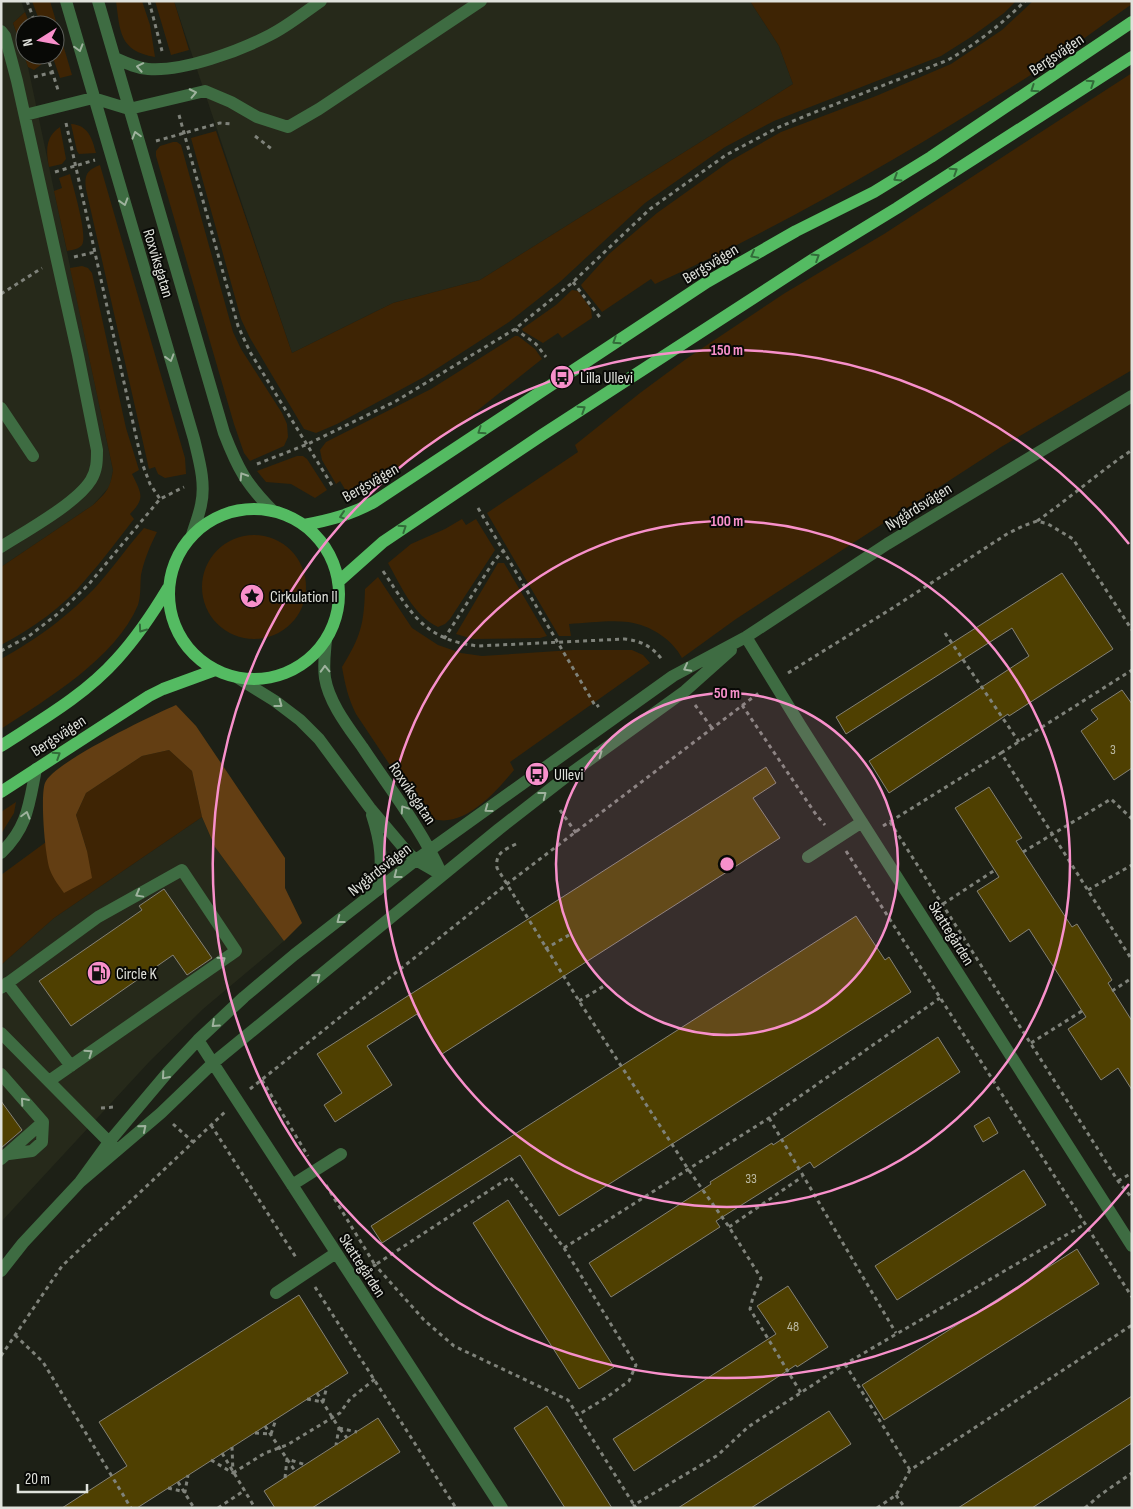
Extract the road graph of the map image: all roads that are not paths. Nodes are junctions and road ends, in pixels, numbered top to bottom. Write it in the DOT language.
graph roads {
  1 [pos="66,1"];
  2 [pos="98,1"];
  3 [pos="321,1"];
  4 [pos="481,1"];
  5 [pos="1132,22"];
  6 [pos="1,30"];
  7 [pos="1132,57"];
  8 [pos="115,58"];
  9 [pos="93,98"];
  10 [pos="129,109"];
  11 [pos="25,114"];
  12 [pos="1132,397"];
  13 [pos="1,408"];
  14 [pos="33,456"];
  15 [pos="273,511"];
  16 [pos="304,525"];
  17 [pos="192,535"];
  18 [pos="1,547"];
  19 [pos="338,582"];
  20 [pos="168,588"];
  21 [pos="746,637"];
  22 [pos="326,640"];
  23 [pos="215,670"];
  24 [pos="238,678"];
  25 [pos="1,746"];
  26 [pos="36,769"];
  27 [pos="1,792"];
  28 [pos="370,808"];
  29 [pos="866,828"];
  30 [pos="431,850"];
  31 [pos="1,853"];
  32 [pos="808,857"];
  33 [pos="416,860"];
  34 [pos="442,875"];
  35 [pos="378,890"];
  36 [pos="4,986"];
  37 [pos="1,1033"];
  38 [pos="198,1040"];
  39 [pos="213,1063"];
  40 [pos="71,1066"];
  41 [pos="1,1074"];
  42 [pos="49,1081"];
  43 [pos="113,1146"];
  44 [pos="341,1154"];
  45 [pos="5,1156"];
  46 [pos="292,1185"];
  47 [pos="1132,1246"];
  48 [pos="336,1253"];
  49 [pos="1,1271"];
  50 [pos="276,1292"];
  51 [pos="502,1508"];
  1 -- 9 [label="street, Roxviksgatan, one-way"];
  2 -- 8 [label="street, Roxviksgatan"];
  3 -- 8 [label="street, one-way"];
  10 -- 4 [label="street, one-way"];
  5 -- 16 [label="main road, Bergsvägen, one-way"];
  6 -- 11 [label="street"];
  19 -- 7 [label="main road, one-way"];
  8 -- 10 [label="street, Roxviksgatan"];
  9 -- 10 [label="street"];
  9 -- 11 [label="street"];
  9 -- 17 [label="street, Roxviksgatan, one-way"];
  15 -- 10 [label="street, Roxviksgatan, one-way"];
  11 -- 18 [label="street"];
  12 -- 21 [label="street, Nygårdsvägen"];
  13 -- 14 [label="street"];
  15 -- 16 [label="main road"];
  15 -- 17 [label="main road"];
  16 -- 19 [label="main road"];
  17 -- 20 [label="main road"];
  19 -- 22 [label="main road"];
  20 -- 23 [label="main road"];
  20 -- 25 [label="main road, Bergsvägen, one-way"];
  21 -- 29 [label="street, Skattegården"];
  21 -- 30 [label="street, Nygårdsvägen, one-way"];
  34 -- 21 [label="street, Nygårdsvägen, one-way"];
  22 -- 24 [label="main road"];
  30 -- 22 [label="street, Roxviksgatan, one-way"];
  23 -- 24 [label="main road"];
  26 -- 23 [label="main road, Bergsvägen, one-way"];
  24 -- 28 [label="street, one-way"];
  26 -- 27 [label="main road, Bergsvägen"];
  31 -- 26 [label="street, one-way"];
  28 -- 33 [label="street"];
  28 -- 35 [label="street"];
  29 -- 32 [label="street"];
  29 -- 47 [label="street, Skattegården"];
  30 -- 33 [label="street, Nygårdsvägen"];
  30 -- 34 [label="street, Roxviksgatan"];
  33 -- 34 [label="street"];
  33 -- 35 [label="street, Nygårdsvägen, one-way"];
  39 -- 34 [label="street, Nygårdsvägen, one-way"];
  35 -- 38 [label="street, Nygårdsvägen, one-way"];
  36 -- 40 [label="street"];
  40 -- 36 [label="street, one-way"];
  37 -- 42 [label="street"];
  38 -- 39 [label="street, Skattegården"];
  38 -- 43 [label="street, Nygårdsvägen, one-way"];
  43 -- 39 [label="street, Nygårdsvägen, one-way"];
  39 -- 46 [label="street, Skattegården"];
  40 -- 42 [label="street"];
  45 -- 41 [label="street, one-way"];
  42 -- 43 [label="street"];
  43 -- 49 [label="street, Nygårdsvägen"];
  44 -- 46 [label="street"];
  46 -- 48 [label="street, Skattegården"];
  48 -- 50 [label="street"];
  48 -- 51 [label="street, Skattegården"];
}
